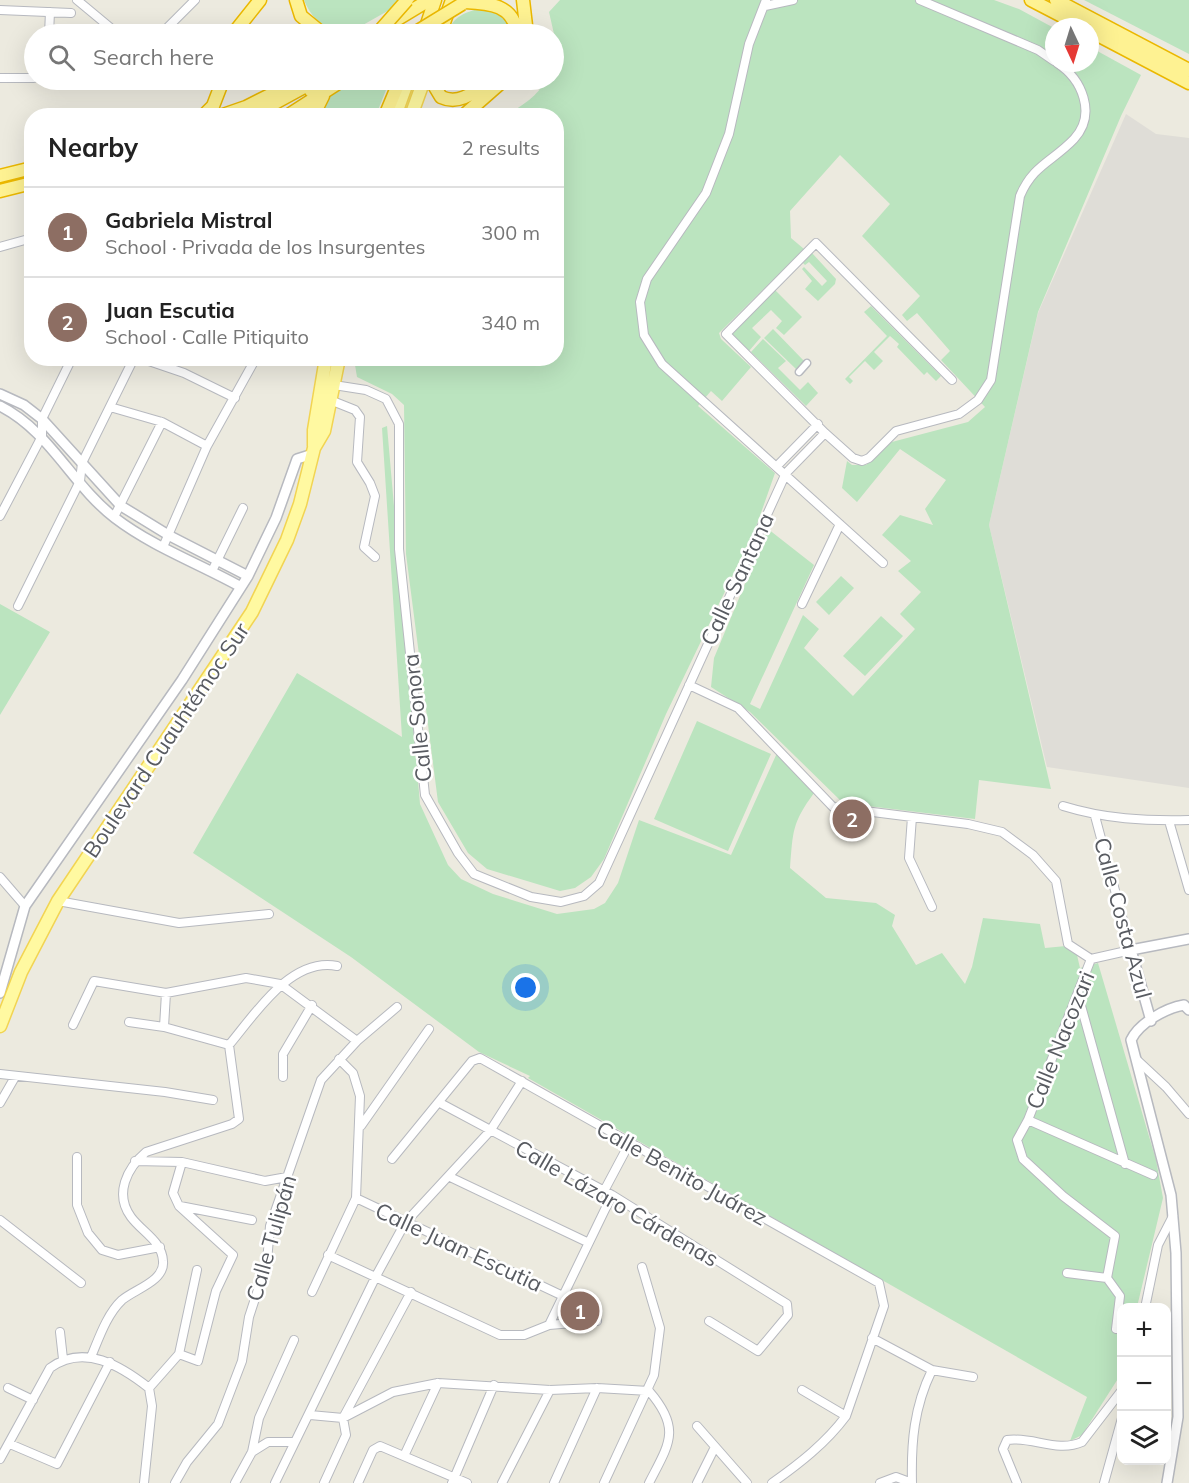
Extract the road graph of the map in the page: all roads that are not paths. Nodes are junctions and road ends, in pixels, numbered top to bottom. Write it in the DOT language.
graph roads {
  1 [pos="78,0"];
  2 [pos="195,0"];
  3 [pos="260,0"];
  4 [pos="296,0"];
  5 [pos="429,0"];
  6 [pos="435,0"];
  7 [pos="524,0"];
  8 [pos="793,0"];
  9 [pos="920,0"];
  10 [pos="1031,0"];
  11 [pos="1056,0"];
  12 [pos="462,2"];
  13 [pos="766,3"];
  14 [pos="412,4"];
  15 [pos="0,10"];
  16 [pos="50,12"];
  17 [pos="71,13"];
  18 [pos="1066,18"];
  19 [pos="49,24"];
  20 [pos="106,24"];
  21 [pos="171,24"];
  22 [pos="241,24"];
  23 [pos="311,24"];
  24 [pos="387,24"];
  25 [pos="394,24"];
  26 [pos="427,24"];
  27 [pos="428,24"];
  28 [pos="447,24"];
  29 [pos="515,24"];
  30 [pos="526,24"];
  31 [pos="1099,36"];
  32 [pos="1045,55"];
  33 [pos="1189,70"];
  34 [pos="1069,72"];
  35 [pos="0,78"];
  36 [pos="24,78"];
  37 [pos="1189,83"];
  38 [pos="219,90"];
  39 [pos="280,90"];
  40 [pos="298,90"];
  41 [pos="319,90"];
  42 [pos="323,90"];
  43 [pos="328,90"];
  44 [pos="396,90"];
  45 [pos="404,90"];
  46 [pos="420,90"];
  47 [pos="437,90"];
  48 [pos="476,90"];
  49 [pos="493,90"];
  50 [pos="211,108"];
  51 [pos="243,108"];
  52 [pos="265,108"];
  53 [pos="284,108"];
  54 [pos="298,108"];
  55 [pos="316,108"];
  56 [pos="388,108"];
  57 [pos="398,108"];
  58 [pos="414,108"];
  59 [pos="472,108"];
  60 [pos="24,170"];
  61 [pos="0,176"];
  62 [pos="24,185"];
  63 [pos="0,191"];
  64 [pos="24,240"];
  65 [pos="0,247"];
  66 [pos="807,363"];
  67 [pos="68,366"];
  68 [pos="130,366"];
  69 [pos="163,366"];
  70 [pos="252,366"];
  71 [pos="325,366"];
  72 [pos="338,366"];
  73 [pos="799,372"];
  74 [pos="952,380"];
  75 [pos="334,385"];
  76 [pos="0,393"];
  77 [pos="235,398"];
  78 [pos="330,400"];
  79 [pos="0,406"];
  80 [pos="110,407"];
  81 [pos="42,419"];
  82 [pos="162,422"];
  83 [pos="818,424"];
  84 [pos="825,433"];
  85 [pos="42,436"];
  86 [pos="207,446"];
  87 [pos="314,451"];
  88 [pos="82,463"];
  89 [pos="777,466"];
  90 [pos="786,474"];
  91 [pos="80,481"];
  92 [pos="121,506"];
  93 [pos="243,508"];
  94 [pos="0,516"];
  95 [pos="114,517"];
  96 [pos="840,524"];
  97 [pos="170,536"];
  98 [pos="163,547"];
  99 [pos="375,557"];
  100 [pos="219,560"];
  101 [pos="883,563"];
  102 [pos="212,571"];
  103 [pos="248,576"];
  104 [pos="241,587"];
  105 [pos="802,604"];
  106 [pos="18,606"];
  107 [pos="689,685"];
  108 [pos="1063,806"];
  109 [pos="1095,816"];
  110 [pos="912,817"];
  111 [pos="1189,820"];
  112 [pos="1169,821"];
  113 [pos="0,877"];
  114 [pos="1189,890"];
  115 [pos="58,901"];
  116 [pos="25,906"];
  117 [pos="932,907"];
  118 [pos="269,914"];
  119 [pos="1189,939"];
  120 [pos="1131,950"];
  121 [pos="1091,959"];
  122 [pos="337,966"];
  123 [pos="280,984"];
  124 [pos="0,993"];
  125 [pos="166,993"];
  126 [pos="1078,994"];
  127 [pos="312,1005"];
  128 [pos="397,1007"];
  129 [pos="1187,1007"];
  130 [pos="1151,1021"];
  131 [pos="129,1022"];
  132 [pos="73,1025"];
  133 [pos="0,1026"];
  134 [pos="164,1027"];
  135 [pos="429,1029"];
  136 [pos="357,1041"];
  137 [pos="229,1045"];
  138 [pos="1133,1057"];
  139 [pos="339,1059"];
  140 [pos="0,1074"];
  141 [pos="15,1077"];
  142 [pos="283,1077"];
  143 [pos="522,1081"];
  144 [pos="213,1100"];
  145 [pos="0,1103"];
  146 [pos="440,1103"];
  147 [pos="1189,1114"];
  148 [pos="1028,1120"];
  149 [pos="360,1127"];
  150 [pos="490,1131"];
  151 [pos="628,1144"];
  152 [pos="77,1157"];
  153 [pos="392,1159"];
  154 [pos="135,1161"];
  155 [pos="182,1162"];
  156 [pos="1125,1164"];
  157 [pos="1153,1175"];
  158 [pos="287,1177"];
  159 [pos="450,1177"];
  160 [pos="608,1193"];
  161 [pos="356,1198"];
  162 [pos="179,1206"];
  163 [pos="1173,1216"];
  164 [pos="0,1220"];
  165 [pos="252,1220"];
  166 [pos="405,1222"];
  167 [pos="587,1242"];
  168 [pos="160,1247"];
  169 [pos="328,1255"];
  170 [pos="642,1267"];
  171 [pos="197,1270"];
  172 [pos="1067,1272"];
  173 [pos="376,1276"];
  174 [pos="1107,1278"];
  175 [pos="81,1283"];
  176 [pos="312,1292"];
  177 [pos="411,1292"];
  178 [pos="563,1296"];
  179 [pos="1146,1303"];
  180 [pos="597,1321"];
  181 [pos="710,1321"];
  182 [pos="549,1325"];
  183 [pos="1116,1329"];
  184 [pos="60,1332"];
  185 [pos="872,1338"];
  186 [pos="294,1340"];
  187 [pos="179,1354"];
  188 [pos="91,1357"];
  189 [pos="63,1359"];
  190 [pos="110,1362"];
  191 [pos="932,1370"];
  192 [pos="973,1377"];
  193 [pos="438,1383"];
  194 [pos="494,1385"];
  195 [pos="8,1388"];
  196 [pos="149,1388"];
  197 [pos="597,1388"];
  198 [pos="550,1390"];
  199 [pos="802,1390"];
  200 [pos="649,1391"];
  201 [pos="1117,1396"];
  202 [pos="33,1400"];
  203 [pos="310,1415"];
  204 [pos="846,1416"];
  205 [pos="343,1418"];
  206 [pos="697,1426"];
  207 [pos="1117,1436"];
  208 [pos="294,1442"];
  209 [pos="10,1444"];
  210 [pos="716,1447"];
  211 [pos="252,1452"];
  212 [pos="404,1456"];
  213 [pos="0,1459"];
  214 [pos="454,1480"];
  215 [pos="144,1483"];
  216 [pos="174,1483"];
  217 [pos="235,1483"];
  218 [pos="275,1483"];
  219 [pos="324,1483"];
  220 [pos="358,1483"];
  221 [pos="467,1483"];
  222 [pos="502,1483"];
  223 [pos="554,1483"];
  224 [pos="604,1483"];
  225 [pos="649,1483"];
  226 [pos="697,1483"];
  227 [pos="747,1483"];
  228 [pos="772,1483"];
  229 [pos="880,1483"];
  230 [pos="912,1483"];
  231 [pos="1017,1483"];
  232 [pos="1104,1483"];
  233 [pos="1167,1483"];
  1 -- 20 [label="street"];
  2 -- 21 [label="street"];
  3 -- 22 [label="highway"];
  4 -- 23 [label="highway"];
  5 -- 14 [label="highway"];
  6 -- 26 [label="highway"];
  7 -- 30 [label="highway"];
  8 -- 13 [label="street"];
  9 -- 32 [label="street"];
  10 -- 18 [label="highway"];
  11 -- 33 [label="highway"];
  12 -- 27 [label="highway, bridge"];
  12 -- 28 [label="highway"];
  12 -- 29 [label="highway"];
  13 -- 89 [label="street"];
  14 -- 24 [label="highway, bridge"];
  14 -- 25 [label="highway"];
  15 -- 16 [label="street"];
  16 -- 17 [label="street"];
  16 -- 19 [label="street"];
  31 -- 37 [label="highway"];
  34 -- 84 [label="street"];
  35 -- 36 [label="street"];
  38 -- 50 [label="highway"];
  39 -- 51 [label="highway"];
  40 -- 52 [label="highway"];
  41 -- 53 [label="highway"];
  42 -- 54 [label="highway"];
  43 -- 55 [label="highway"];
  44 -- 56 [label="highway"];
  45 -- 57 [label="main road"];
  46 -- 58 [label="main road"];
  47 -- 48 [label="highway"];
  49 -- 59 [label="highway"];
  60 -- 61 [label="highway"];
  62 -- 63 [label="highway"];
  64 -- 65 [label="street"];
  66 -- 73 [label="street"];
  67 -- 81 [label="street"];
  68 -- 80 [label="street"];
  69 -- 77 [label="street"];
  70 -- 77 [label="street"];
  71 -- 87 [label="main road, Boulevard Cuauhtémoc Sur"];
  72 -- 75 [label="main road, Boulevard Cuauhtémoc Sur"];
  74 -- 83 [label="street"];
  75 -- 78 [label="main road, Boulevard Cuauhtémoc Sur"];
  75 -- 107 [label="street, Calle Sonora"];
  76 -- 81 [label="street"];
  77 -- 86 [label="street"];
  78 -- 87 [label="main road, Boulevard Cuauhtémoc Sur"];
  78 -- 99 [label="street"];
  79 -- 85 [label="street"];
  80 -- 82 [label="street"];
  80 -- 88 [label="street"];
  81 -- 85 [label="street"];
  81 -- 88 [label="street"];
  82 -- 86 [label="street"];
  82 -- 92 [label="street"];
  83 -- 84 [label="street"];
  83 -- 89 [label="street"];
  84 -- 90 [label="street, Calle Santana"];
  85 -- 91 [label="street"];
  85 -- 94 [label="street"];
  86 -- 97 [label="street"];
  87 -- 103 [label="street"];
  87 -- 115 [label="main road, Boulevard Cuauhtémoc Sur"];
  88 -- 91 [label="street"];
  88 -- 92 [label="street"];
  89 -- 90 [label="street"];
  90 -- 96 [label="street"];
  90 -- 107 [label="street, Calle Santana"];
  91 -- 95 [label="street"];
  91 -- 106 [label="street"];
  92 -- 95 [label="street"];
  92 -- 97 [label="street"];
  93 -- 100 [label="street"];
  95 -- 98 [label="street"];
  96 -- 101 [label="street"];
  96 -- 105 [label="street"];
  97 -- 98 [label="street"];
  97 -- 100 [label="street"];
  98 -- 102 [label="street"];
  100 -- 102 [label="street"];
  100 -- 103 [label="street"];
  102 -- 104 [label="street"];
  103 -- 104 [label="street"];
  104 -- 116 [label="street"];
  107 -- 110 [label="street"];
  108 -- 109 [label="street"];
  109 -- 112 [label="street"];
  109 -- 120 [label="street, Calle Costa Azul"];
  110 -- 117 [label="street"];
  110 -- 121 [label="street"];
  111 -- 112 [label="street"];
  112 -- 114 [label="street"];
  113 -- 116 [label="street"];
  115 -- 118 [label="street"];
  115 -- 133 [label="main road, Boulevard Cuauhtémoc Sur"];
  116 -- 124 [label="street"];
  119 -- 120 [label="street"];
  120 -- 121 [label="street"];
  120 -- 130 [label="street, Calle Costa Azul"];
  121 -- 126 [label="street, Calle Nacozari"];
  122 -- 123 [label="street"];
  123 -- 125 [label="street"];
  123 -- 127 [label="street"];
  123 -- 137 [label="street"];
  125 -- 132 [label="street"];
  125 -- 134 [label="street"];
  126 -- 148 [label="street, Calle Nacozari"];
  126 -- 156 [label="street"];
  127 -- 136 [label="street"];
  127 -- 142 [label="street"];
  128 -- 136 [label="street, Calle Tulipán"];
  129 -- 130 [label="street"];
  130 -- 138 [label="street"];
  131 -- 134 [label="street"];
  134 -- 137 [label="street"];
  135 -- 149 [label="street"];
  136 -- 139 [label="street, Calle Tulipán"];
  137 -- 154 [label="street"];
  138 -- 147 [label="street"];
  138 -- 163 [label="street"];
  139 -- 149 [label="street"];
  139 -- 158 [label="street, Calle Tulipán"];
  140 -- 141 [label="street"];
  141 -- 144 [label="street"];
  141 -- 145 [label="street"];
  143 -- 146 [label="street, Calle Benito Juárez"];
  143 -- 150 [label="street"];
  143 -- 151 [label="street, Calle Benito Juárez"];
  146 -- 150 [label="street, Calle Lázaro Cárdenas"];
  146 -- 153 [label="street"];
  148 -- 156 [label="street"];
  148 -- 174 [label="street, Calle Nacozari"];
  149 -- 161 [label="street"];
  150 -- 159 [label="street"];
  150 -- 160 [label="street, Calle Lázaro Cárdenas"];
  151 -- 160 [label="street"];
  151 -- 185 [label="street, Calle Benito Juárez"];
  152 -- 168 [label="street"];
  154 -- 155 [label="street"];
  154 -- 168 [label="street"];
  155 -- 158 [label="street"];
  155 -- 162 [label="street"];
  156 -- 157 [label="street"];
  158 -- 216 [label="street, Calle Tulipán"];
  159 -- 166 [label="street"];
  159 -- 167 [label="street"];
  160 -- 167 [label="street"];
  160 -- 181 [label="street, Calle Lázaro Cárdenas"];
  161 -- 166 [label="street, Calle Juan Escutia"];
  161 -- 169 [label="street"];
  162 -- 165 [label="street"];
  162 -- 187 [label="street"];
  163 -- 179 [label="street"];
  163 -- 233 [label="street"];
  164 -- 175 [label="street"];
  166 -- 173 [label="street"];
  166 -- 178 [label="street, Calle Juan Escutia"];
  167 -- 178 [label="street"];
  168 -- 188 [label="street"];
  169 -- 173 [label="street"];
  169 -- 176 [label="street"];
  170 -- 200 [label="street"];
  171 -- 187 [label="street"];
  172 -- 174 [label="street"];
  173 -- 177 [label="street"];
  173 -- 203 [label="street"];
  174 -- 183 [label="street"];
  177 -- 182 [label="street"];
  177 -- 205 [label="street"];
  178 -- 182 [label="street"];
  180 -- 182 [label="street"];
  184 -- 189 [label="street"];
  185 -- 191 [label="street"];
  185 -- 204 [label="street"];
  186 -- 211 [label="street"];
  187 -- 196 [label="street"];
  188 -- 189 [label="street"];
  188 -- 190 [label="street"];
  189 -- 202 [label="street"];
  190 -- 196 [label="street"];
  190 -- 209 [label="street"];
  191 -- 192 [label="street"];
  191 -- 230 [label="street"];
  193 -- 194 [label="street"];
  193 -- 205 [label="street"];
  193 -- 212 [label="street"];
  194 -- 198 [label="street"];
  194 -- 214 [label="street"];
  195 -- 202 [label="street"];
  196 -- 215 [label="street"];
  197 -- 198 [label="street"];
  197 -- 200 [label="street"];
  197 -- 223 [label="street"];
  198 -- 222 [label="street"];
  199 -- 204 [label="street"];
  200 -- 224 [label="street"];
  200 -- 225 [label="street"];
  201 -- 231 [label="street"];
  202 -- 209 [label="street"];
  203 -- 205 [label="street"];
  203 -- 208 [label="street"];
  204 -- 228 [label="street"];
  205 -- 219 [label="street"];
  206 -- 210 [label="street"];
  207 -- 232 [label="street"];
  208 -- 211 [label="street"];
  208 -- 218 [label="street"];
  209 -- 213 [label="street"];
  210 -- 226 [label="street"];
  210 -- 227 [label="street"];
  211 -- 217 [label="street"];
  212 -- 214 [label="street"];
  212 -- 220 [label="street"];
  214 -- 221 [label="street"];
  229 -- 230 [label="street"];
}
